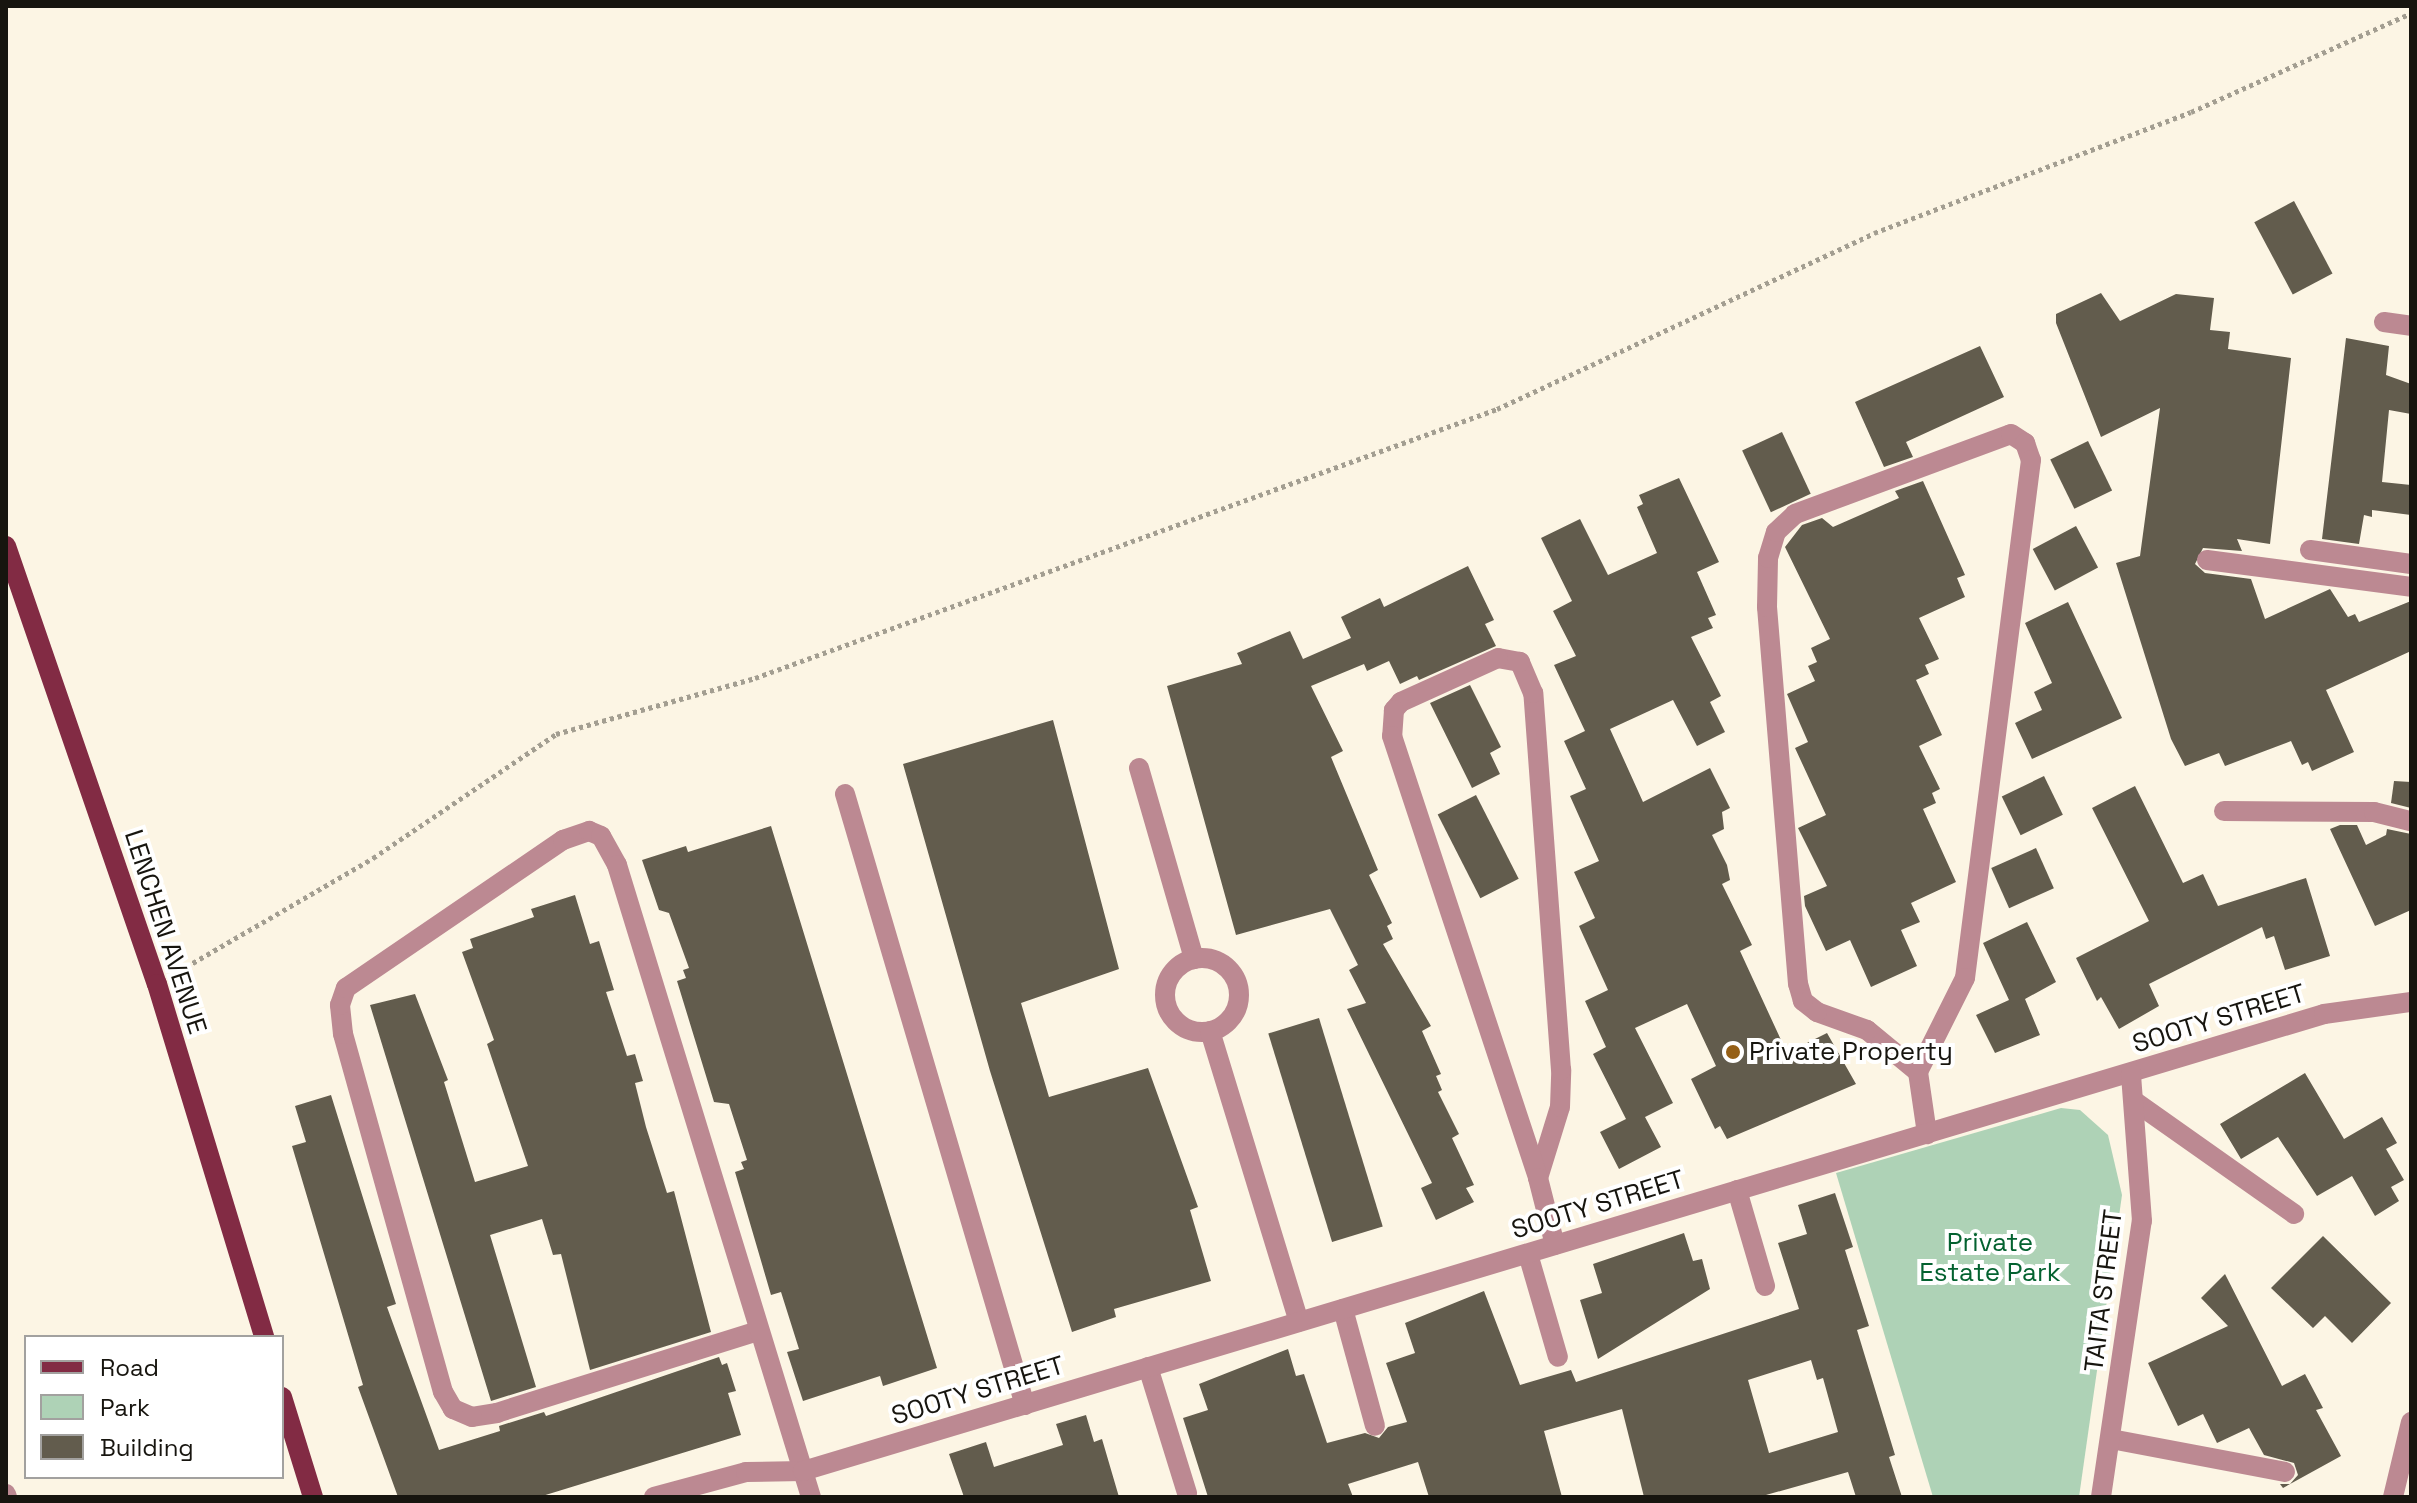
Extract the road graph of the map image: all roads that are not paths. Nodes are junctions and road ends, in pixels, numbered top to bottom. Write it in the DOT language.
graph roads {
  1 [pos="2384,322"];
  2 [pos="2411,326"];
  3 [pos="6,546"];
  4 [pos="2310,550"];
  5 [pos="2207,560"];
  6 [pos="2411,564"];
  7 [pos="2411,587"];
  8 [pos="1139,768"];
  9 [pos="845,794"];
  10 [pos="2224,811"];
  11 [pos="2411,821"];
  12 [pos="1194,959"];
  13 [pos="2411,1002"];
  14 [pos="1210,1031"];
  15 [pos="1918,1072"];
  16 [pos="2131,1073"];
  17 [pos="2134,1101"];
  18 [pos="1927,1134"];
  19 [pos="1538,1178"];
  20 [pos="1737,1190"];
  21 [pos="2294,1214"];
  22 [pos="1555,1245"];
  23 [pos="1528,1254"];
  24 [pos="1765,1286"];
  25 [pos="1343,1309"];
  26 [pos="1299,1322"];
  27 [pos="758,1331"];
  28 [pos="263,1335"];
  29 [pos="1558,1357"];
  30 [pos="1148,1367"];
  31 [pos="284,1403"];
  32 [pos="1025,1405"];
  33 [pos="2411,1422"];
  34 [pos="1375,1426"];
  35 [pos="2111,1439"];
  36 [pos="803,1471"];
  37 [pos="2285,1472"];
  38 [pos="1187,1493"];
  39 [pos="313,1497"];
  40 [pos="654,1497"];
  41 [pos="811,1497"];
  42 [pos="2101,1497"];
  43 [pos="2393,1497"];
  1 -- 2 [label="street"];
  3 -- 28 [label="main road, LENCHEN AVENUE"];
  4 -- 6 [label="street"];
  5 -- 7 [label="street"];
  8 -- 12 [label="street"];
  9 -- 32 [label="street"];
  10 -- 11 [label="street"];
  12 -- 14 [label="street"];
  12 -- 14 [label="street"];
  13 -- 16 [label="street, SOOTY STREET"];
  14 -- 26 [label="street"];
  15 -- 15 [label="street"];
  15 -- 18 [label="street"];
  16 -- 17 [label="street, TAITA STREET"];
  16 -- 18 [label="street, SOOTY STREET"];
  17 -- 21 [label="street"];
  17 -- 35 [label="street, TAITA STREET"];
  18 -- 20 [label="street, SOOTY STREET"];
  19 -- 19 [label="street"];
  19 -- 22 [label="street"];
  20 -- 22 [label="street, SOOTY STREET"];
  20 -- 24 [label="street"];
  22 -- 23 [label="street, SOOTY STREET"];
  23 -- 25 [label="street, SOOTY STREET"];
  23 -- 29 [label="street"];
  25 -- 26 [label="street, SOOTY STREET"];
  25 -- 34 [label="street"];
  26 -- 30 [label="street, SOOTY STREET"];
  27 -- 27 [label="street"];
  27 -- 36 [label="street"];
  30 -- 32 [label="street, SOOTY STREET"];
  30 -- 38 [label="street"];
  31 -- 39 [label="main road"];
  32 -- 36 [label="street, SOOTY STREET"];
  33 -- 43 [label="street"];
  35 -- 37 [label="street"];
  35 -- 42 [label="street, TAITA STREET"];
  36 -- 40 [label="street, SOOTY STREET"];
  36 -- 41 [label="street"];
}
